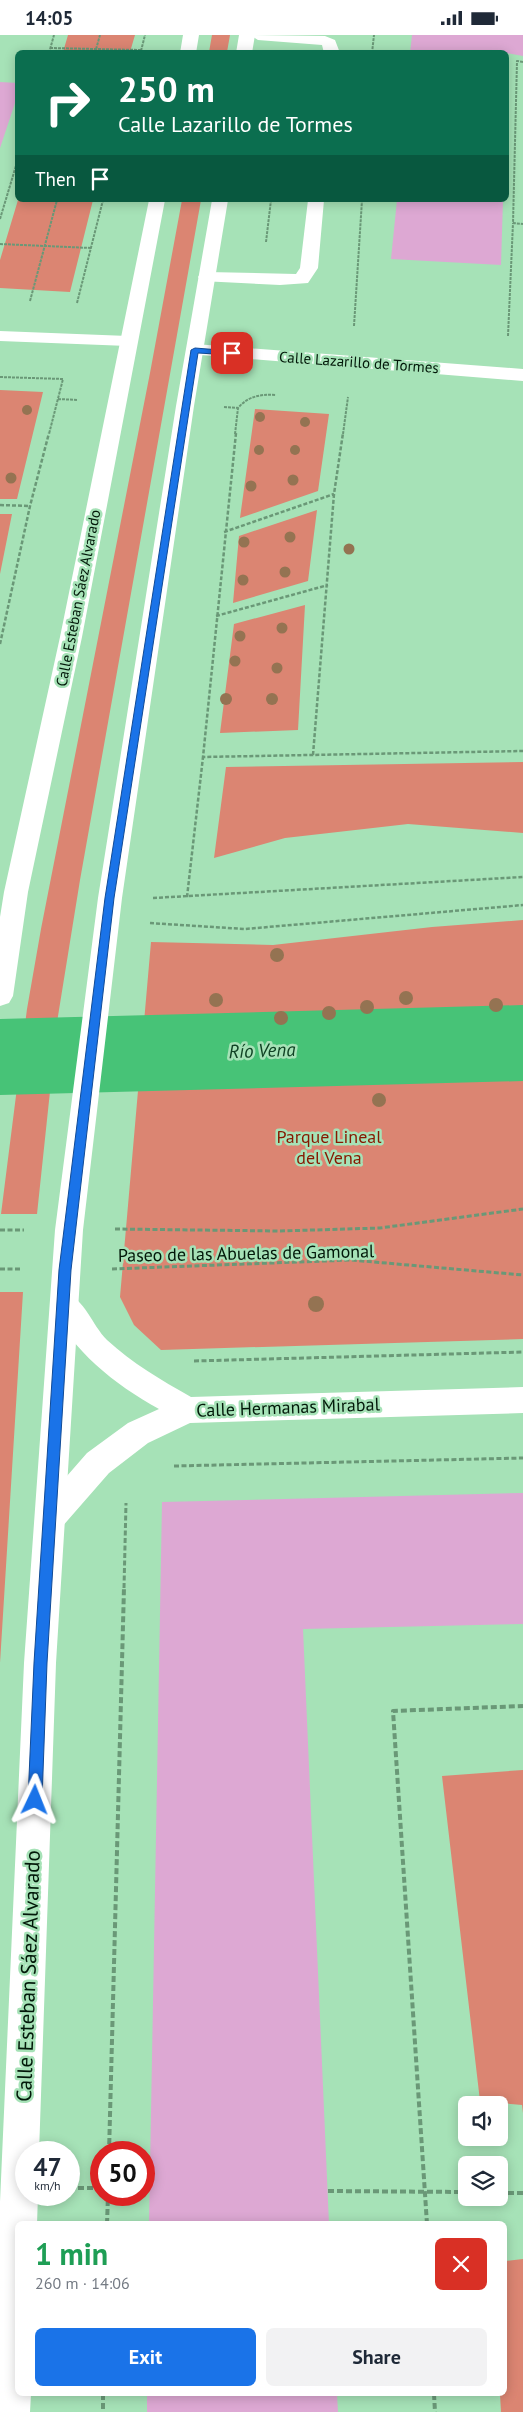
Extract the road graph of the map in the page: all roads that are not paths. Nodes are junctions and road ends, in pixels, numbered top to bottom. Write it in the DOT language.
graph roads {
  1 [pos="191,35"];
  2 [pos="247,35"];
  3 [pos="258,35"];
  4 [pos="188,50"];
  5 [pos="244,50"];
  6 [pos="331,50"];
  7 [pos="157,202"];
  8 [pos="220,202"];
  9 [pos="316,202"];
  10 [pos="208,277"];
  11 [pos="0,336"];
  12 [pos="128,341"];
  13 [pos="195,350"];
  14 [pos="523,375"];
  15 [pos="0,996"];
  16 [pos="64,1304"];
  17 [pos="523,1400"];
  18 [pos="188,1410"];
  19 [pos="50,1518"];
  20 [pos="18,2221"];
  21 [pos="15,2300"];
  22 [pos="10,2412"];
  1 -- 4 [label="main road"];
  2 -- 5 [label="main road"];
  3 -- 6 [label="main road"];
  7 -- 12 [label="main road, Calle Esteban Sáez Alvarado"];
  8 -- 10 [label="main road, Calle Esteban Sáez Alvarado"];
  9 -- 10 [label="main road"];
  10 -- 13 [label="main road, Calle Esteban Sáez Alvarado"];
  11 -- 12 [label="main road"];
  12 -- 15 [label="main road, Calle Esteban Sáez Alvarado"];
  13 -- 14 [label="main road, Calle Lazarillo de Tormes"];
  13 -- 16 [label="main road, Calle Esteban Sáez Alvarado"];
  16 -- 18 [label="main road, Calle Hermanas Mirabal"];
  16 -- 19 [label="main road, Calle Esteban Sáez Alvarado"];
  17 -- 18 [label="main road, Calle Hermanas Mirabal"];
  18 -- 19 [label="main road"];
  19 -- 20 [label="main road, Calle Esteban Sáez Alvarado"];
  21 -- 22 [label="main road"];
}
